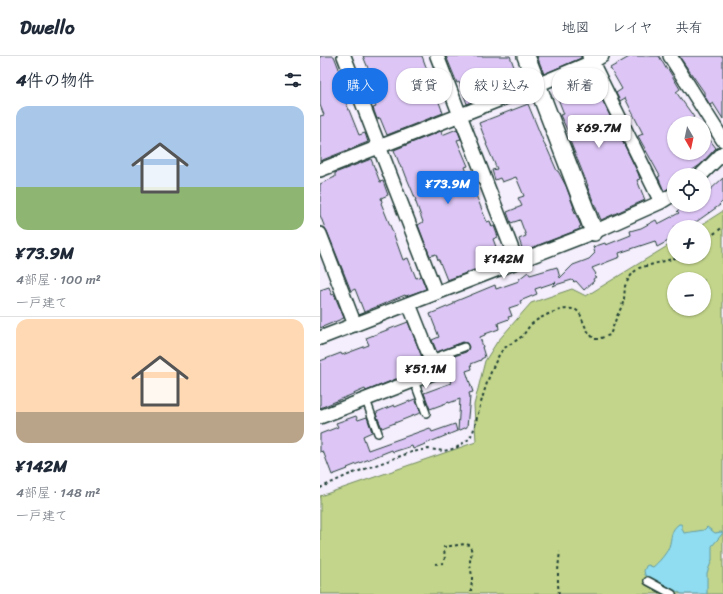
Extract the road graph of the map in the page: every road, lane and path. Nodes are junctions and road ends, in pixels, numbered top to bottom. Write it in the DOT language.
graph roads {
  1 [pos="344,56"];
  2 [pos="437,56"];
  3 [pos="526,56"];
  4 [pos="670,56"];
  5 [pos="594,58"];
  6 [pos="531,68"];
  7 [pos="544,82"];
  8 [pos="544,103"];
  9 [pos="487,104"];
  10 [pos="460,114"];
  11 [pos="723,140"];
  12 [pos="380,146"];
  13 [pos="723,153"];
  14 [pos="708,168"];
  15 [pos="320,170"];
  16 [pos="667,198"];
  17 [pos="661,202"];
  18 [pos="723,227"];
  19 [pos="594,232"];
  20 [pos="320,234"];
  21 [pos="711,235"];
  22 [pos="667,260"];
  23 [pos="517,262"];
  24 [pos="436,293"];
  25 [pos="409,304"];
  26 [pos="355,325"];
  27 [pos="320,338"];
  28 [pos="464,347"];
  29 [pos="431,359"];
  30 [pos="414,381"];
  31 [pos="366,400"];
  32 [pos="426,413"];
  33 [pos="320,417"];
  34 [pos="378,433"];
  35 [pos="320,488"];
  36 [pos="560,552"];
  37 [pos="435,564"];
  38 [pos="648,581"];
  39 [pos="472,594"];
  40 [pos="559,594"];
  41 [pos="672,594"];
  1 -- 12 [label="street"];
  2 -- 10 [label="street"];
  3 -- 6 [label="street"];
  4 -- 11 [label="street"];
  5 -- 7 [label="street"];
  5 -- 17 [label="street"];
  8 -- 19 [label="street"];
  9 -- 10 [label="street"];
  10 -- 12 [label="street"];
  10 -- 23 [label="street"];
  12 -- 15 [label="street"];
  12 -- 24 [label="street"];
  13 -- 14 [label="street"];
  16 -- 17 [label="street"];
  17 -- 19 [label="street"];
  18 -- 21 [label="path"];
  19 -- 23 [label="street"];
  20 -- 26 [label="street"];
  22 -- 35 [label="path"];
  23 -- 24 [label="street"];
  24 -- 25 [label="street"];
  25 -- 26 [label="street"];
  25 -- 29 [label="street"];
  26 -- 27 [label="street"];
  28 -- 29 [label="lane"];
  29 -- 30 [label="street"];
  30 -- 31 [label="street"];
  30 -- 32 [label="lane"];
  31 -- 33 [label="street"];
  31 -- 34 [label="lane"];
  36 -- 40 [label="path"];
  37 -- 39 [label="path"];
  38 -- 41 [label="lane"];
}
